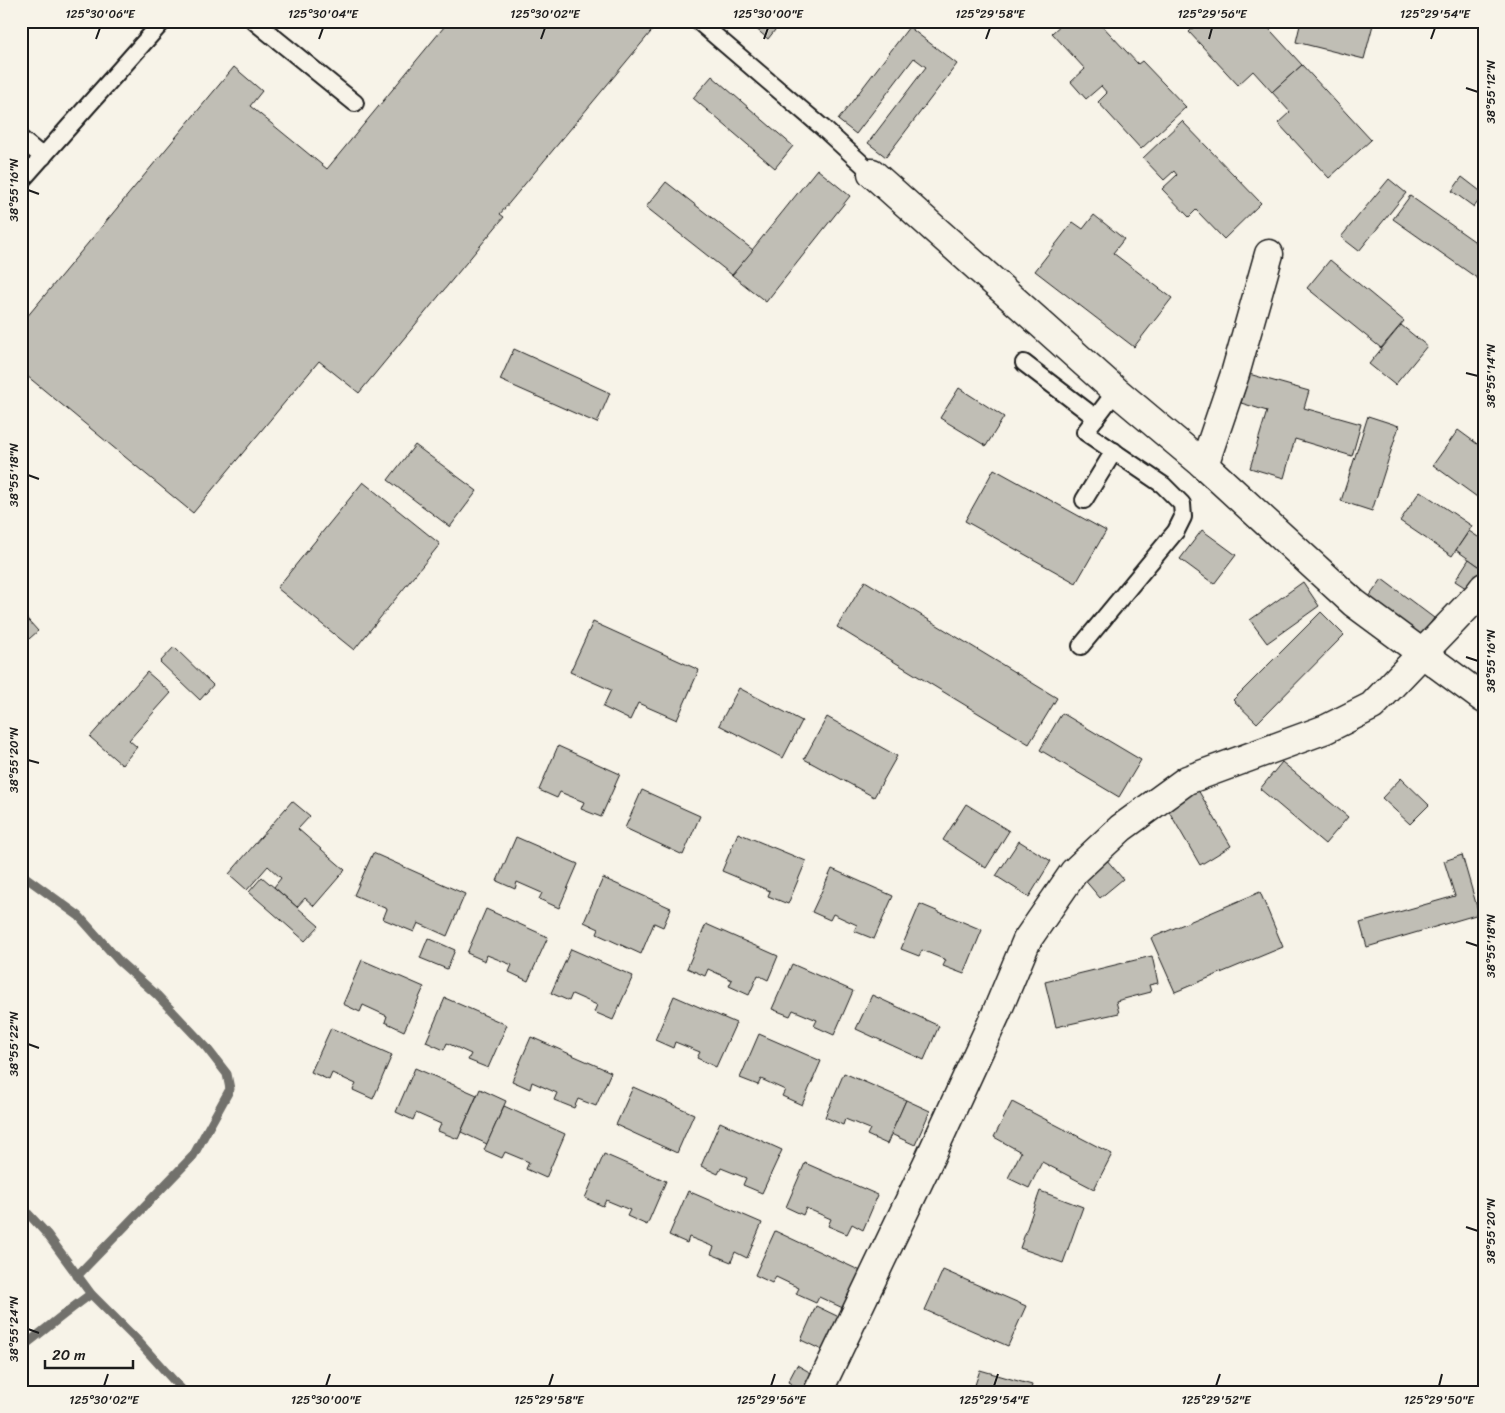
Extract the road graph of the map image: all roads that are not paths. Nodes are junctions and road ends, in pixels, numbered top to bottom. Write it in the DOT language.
graph roads {
  1 [pos="163,21"];
  2 [pos="254,21"];
  3 [pos="698,22"];
  4 [pos="354,103"];
  5 [pos="21,139"];
  6 [pos="43,156"];
  7 [pos="872,173"];
  8 [pos="21,181"];
  9 [pos="1269,254"];
  10 [pos="1024,363"];
  11 [pos="1116,390"];
  12 [pos="1096,418"];
  13 [pos="1114,451"];
  14 [pos="1204,465"];
  15 [pos="1084,500"];
  16 [pos="1484,587"];
  17 [pos="1081,646"];
  18 [pos="1422,654"];
  19 [pos="1484,699"];
  20 [pos="818,1392"];
  1 -- 6 [label="lane"];
  2 -- 4 [label="lane"];
  3 -- 7 [label="lane"];
  5 -- 6 [label="lane"];
  6 -- 8 [label="lane"];
  7 -- 11 [label="street"];
  9 -- 14 [label="street"];
  10 -- 12 [label="lane"];
  11 -- 12 [label="lane"];
  11 -- 14 [label="street"];
  12 -- 13 [label="lane"];
  13 -- 15 [label="lane"];
  13 -- 17 [label="lane"];
  14 -- 18 [label="street"];
  16 -- 18 [label="street"];
  18 -- 19 [label="street"];
  18 -- 20 [label="street"];
}
